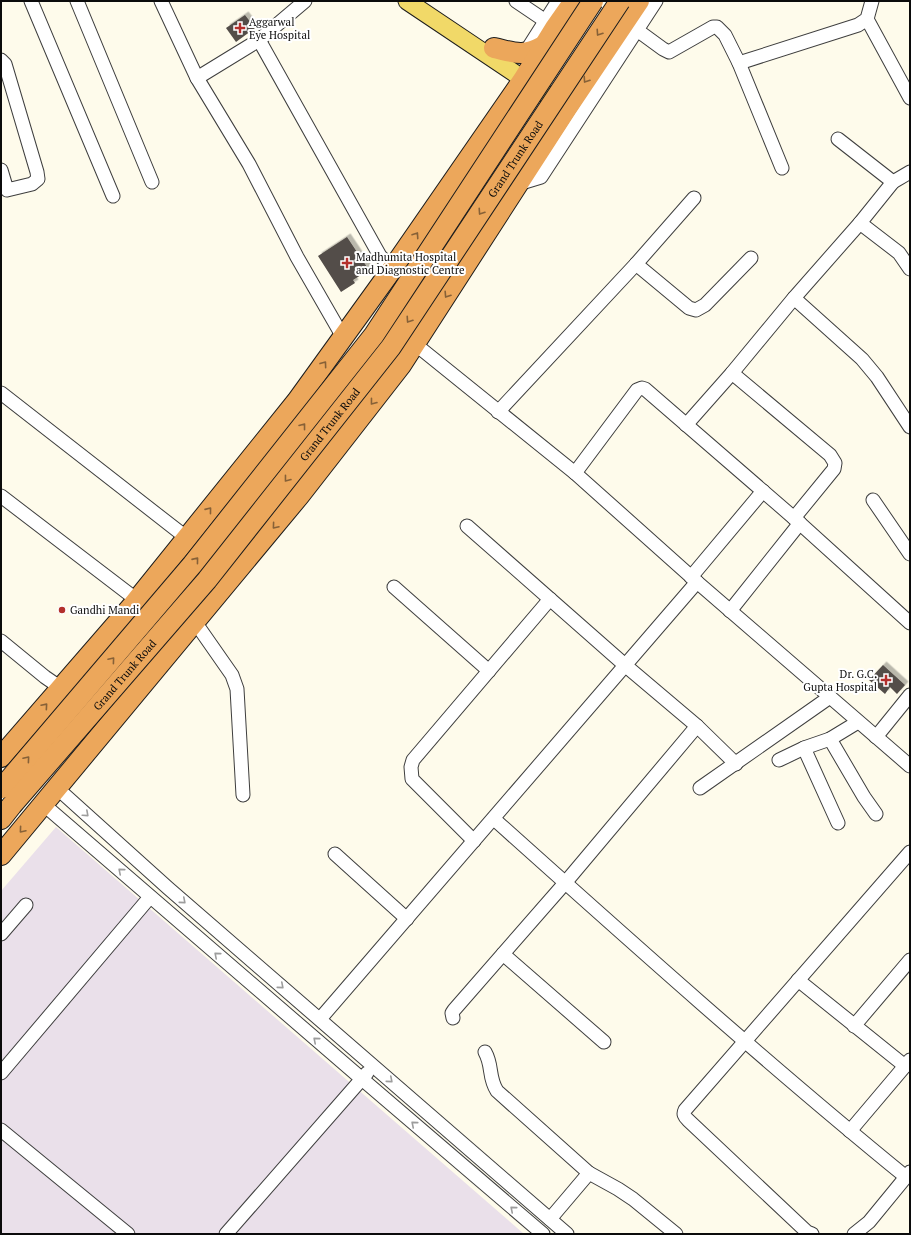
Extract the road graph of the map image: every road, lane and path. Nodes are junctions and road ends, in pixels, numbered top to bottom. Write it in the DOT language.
graph roads {
  1 [pos="31,1"];
  2 [pos="76,1"];
  3 [pos="160,1"];
  4 [pos="305,1"];
  5 [pos="406,1"];
  6 [pos="424,1"];
  7 [pos="516,1"];
  8 [pos="558,1"];
  9 [pos="574,1"];
  10 [pos="593,1"];
  11 [pos="620,1"];
  12 [pos="639,1"];
  13 [pos="656,1"];
  14 [pos="872,1"];
  15 [pos="867,19"];
  16 [pos="550,24"];
  17 [pos="630,28"];
  18 [pos="259,40"];
  19 [pos="494,48"];
  20 [pos="1,60"];
  21 [pos="739,63"];
  22 [pos="525,68"];
  23 [pos="197,78"];
  24 [pos="910,98"];
  25 [pos="567,108"];
  26 [pos="838,139"];
  27 [pos="782,168"];
  28 [pos="1,170"];
  29 [pos="910,172"];
  30 [pos="152,182"];
  31 [pos="893,182"];
  32 [pos="518,184"];
  33 [pos="113,196"];
  34 [pos="694,198"];
  35 [pos="860,223"];
  36 [pos="751,258"];
  37 [pos="636,264"];
  38 [pos="393,268"];
  39 [pos="910,269"];
  40 [pos="794,298"];
  41 [pos="343,337"];
  42 [pos="415,344"];
  43 [pos="732,373"];
  44 [pos="306,389"];
  45 [pos="1,393"];
  46 [pos="498,412"];
  47 [pos="357,422"];
  48 [pos="686,425"];
  49 [pos="910,427"];
  50 [pos="575,473"];
  51 [pos="763,491"];
  52 [pos="1,496"];
  53 [pos="873,500"];
  54 [pos="797,521"];
  55 [pos="467,526"];
  56 [pos="187,538"];
  57 [pos="910,554"];
  58 [pos="694,579"];
  59 [pos="394,587"];
  60 [pos="550,599"];
  61 [pos="137,600"];
  62 [pos="730,610"];
  63 [pos="195,622"];
  64 [pos="910,623"];
  65 [pos="1,641"];
  66 [pos="626,666"];
  67 [pos="488,671"];
  68 [pos="61,688"];
  69 [pos="910,695"];
  70 [pos="830,697"];
  71 [pos="858,722"];
  72 [pos="697,726"];
  73 [pos="876,737"];
  74 [pos="830,739"];
  75 [pos="804,748"];
  76 [pos="1,757"];
  77 [pos="779,760"];
  78 [pos="736,764"];
  79 [pos="910,766"];
  80 [pos="57,788"];
  81 [pos="700,788"];
  82 [pos="243,795"];
  83 [pos="4,801"];
  84 [pos="44,804"];
  85 [pos="876,814"];
  86 [pos="494,818"];
  87 [pos="838,823"];
  88 [pos="474,841"];
  89 [pos="910,852"];
  90 [pos="335,854"];
  91 [pos="1,855"];
  92 [pos="565,883"];
  93 [pos="150,897"];
  94 [pos="26,905"];
  95 [pos="406,919"];
  96 [pos="1,934"];
  97 [pos="503,954"];
  98 [pos="910,960"];
  99 [pos="798,980"];
  100 [pos="452,1018"];
  101 [pos="320,1019"];
  102 [pos="854,1026"];
  103 [pos="604,1042"];
  104 [pos="746,1042"];
  105 [pos="485,1052"];
  106 [pos="907,1063"];
  107 [pos="374,1066"];
  108 [pos="2,1068"];
  109 [pos="362,1079"];
  110 [pos="1,1130"];
  111 [pos="850,1131"];
  112 [pos="589,1174"];
  113 [pos="908,1175"];
  114 [pos="550,1219"];
  115 [pos="128,1234"];
  116 [pos="226,1234"];
  117 [pos="543,1234"];
  118 [pos="567,1234"];
  119 [pos="676,1234"];
  120 [pos="812,1234"];
  121 [pos="854,1234"];
  1 -- 33 [label="street"];
  2 -- 30 [label="street"];
  3 -- 23 [label="street"];
  4 -- 18 [label="street"];
  5 -- 22 [label="main road"];
  6 -- 19 [label="main road"];
  7 -- 16 [label="street"];
  8 -- 16 [label="street"];
  9 -- 16 [label="highway"];
  83 -- 10 [label="highway, Grand Trunk Road, one-way, bridge"];
  11 -- 83 [label="highway, Grand Trunk Road, one-way, bridge"];
  12 -- 17 [label="highway"];
  13 -- 17 [label="street"];
  14 -- 15 [label="street"];
  15 -- 21 [label="street"];
  15 -- 24 [label="street"];
  16 -- 22 [label="street"];
  16 -- 22 [label="highway"];
  17 -- 21 [label="street"];
  17 -- 25 [label="highway, one-way"];
  17 -- 32 [label="street"];
  18 -- 23 [label="street"];
  18 -- 38 [label="street"];
  19 -- 22 [label="highway"];
  20 -- 28 [label="street"];
  21 -- 27 [label="street"];
  22 -- 25 [label="main road"];
  38 -- 22 [label="highway, one-way"];
  23 -- 41 [label="street"];
  25 -- 32 [label="highway"];
  26 -- 31 [label="street"];
  29 -- 31 [label="street"];
  31 -- 35 [label="street"];
  32 -- 42 [label="highway, one-way"];
  34 -- 37 [label="street"];
  35 -- 39 [label="street"];
  35 -- 40 [label="street"];
  36 -- 37 [label="street"];
  37 -- 46 [label="street"];
  38 -- 41 [label="highway"];
  40 -- 43 [label="street"];
  40 -- 49 [label="street"];
  44 -- 41 [label="highway, one-way"];
  42 -- 46 [label="street"];
  42 -- 47 [label="highway, one-way"];
  43 -- 48 [label="street"];
  43 -- 54 [label="street"];
  44 -- 47 [label="highway"];
  56 -- 44 [label="highway, one-way"];
  45 -- 56 [label="street"];
  46 -- 50 [label="street"];
  47 -- 63 [label="highway, one-way"];
  48 -- 50 [label="street"];
  48 -- 51 [label="street"];
  50 -- 58 [label="street"];
  51 -- 54 [label="street"];
  51 -- 58 [label="street"];
  52 -- 61 [label="street"];
  53 -- 57 [label="street"];
  54 -- 62 [label="street"];
  54 -- 64 [label="street"];
  55 -- 60 [label="street"];
  56 -- 61 [label="highway"];
  58 -- 62 [label="street"];
  58 -- 66 [label="street"];
  59 -- 67 [label="street"];
  60 -- 66 [label="street"];
  60 -- 67 [label="street"];
  61 -- 68 [label="highway"];
  62 -- 70 [label="street"];
  63 -- 80 [label="highway"];
  63 -- 82 [label="street"];
  65 -- 68 [label="street"];
  66 -- 72 [label="street"];
  66 -- 86 [label="street"];
  67 -- 88 [label="street"];
  76 -- 68 [label="highway, one-way"];
  69 -- 73 [label="street"];
  70 -- 71 [label="street"];
  70 -- 78 [label="street"];
  71 -- 73 [label="street"];
  71 -- 74 [label="street"];
  72 -- 78 [label="street"];
  72 -- 92 [label="street"];
  73 -- 79 [label="street"];
  74 -- 75 [label="street"];
  74 -- 85 [label="street"];
  75 -- 77 [label="street"];
  75 -- 87 [label="street"];
  78 -- 81 [label="street"];
  80 -- 84 [label="highway"];
  80 -- 101 [label="street, one-way"];
  84 -- 91 [label="highway, one-way"];
  93 -- 84 [label="street, one-way"];
  86 -- 88 [label="street"];
  86 -- 92 [label="street"];
  88 -- 95 [label="street"];
  89 -- 99 [label="street"];
  90 -- 95 [label="street"];
  92 -- 97 [label="street"];
  92 -- 104 [label="street"];
  93 -- 108 [label="street"];
  109 -- 93 [label="street, one-way"];
  94 -- 96 [label="street"];
  95 -- 101 [label="street"];
  97 -- 100 [label="street"];
  97 -- 103 [label="street"];
  98 -- 102 [label="street"];
  99 -- 102 [label="street"];
  99 -- 104 [label="street"];
  101 -- 107 [label="street"];
  102 -- 106 [label="street"];
  104 -- 111 [label="street"];
  104 -- 120 [label="street"];
  105 -- 112 [label="street"];
  106 -- 111 [label="street"];
  107 -- 109 [label="street"];
  107 -- 114 [label="street, one-way"];
  109 -- 116 [label="street"];
  117 -- 109 [label="street, one-way"];
  110 -- 115 [label="street"];
  111 -- 113 [label="street"];
  112 -- 114 [label="street"];
  112 -- 119 [label="street"];
  113 -- 121 [label="street"];
  114 -- 118 [label="street"];
}
